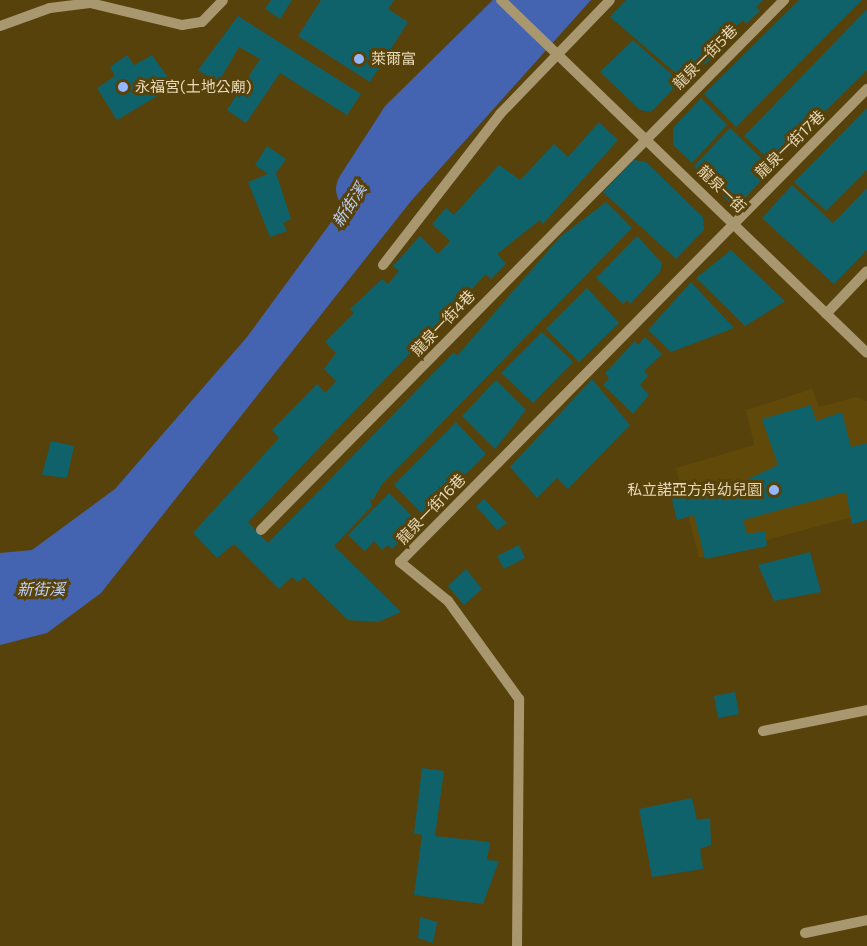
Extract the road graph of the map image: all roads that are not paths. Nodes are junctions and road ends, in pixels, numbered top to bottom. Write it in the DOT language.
graph roads {
  1 [pos="223,0"];
  2 [pos="501,0"];
  3 [pos="610,0"];
  4 [pos="784,0"];
  5 [pos="0,26"];
  6 [pos="555,55"];
  7 [pos="867,89"];
  8 [pos="646,136"];
  9 [pos="733,220"];
  10 [pos="383,265"];
  11 [pos="867,271"];
  12 [pos="826,314"];
  13 [pos="867,353"];
  14 [pos="261,530"];
  15 [pos="867,710"];
  16 [pos="764,731"];
  17 [pos="867,920"];
  18 [pos="805,933"];
  19 [pos="517,946"];
  1 -- 5 [label="street"];
  2 -- 6 [label="street, 龍泉一街"];
  3 -- 6 [label="street"];
  4 -- 8 [label="street, 龍泉一街5巷"];
  6 -- 8 [label="street, 龍泉一街"];
  6 -- 10 [label="street"];
  7 -- 9 [label="street, 龍泉一街17巷"];
  8 -- 9 [label="street, 龍泉一街"];
  8 -- 14 [label="street, 龍泉一街4巷"];
  9 -- 12 [label="street, 龍泉一街"];
  9 -- 19 [label="street, 龍泉一街16巷"];
  11 -- 12 [label="street"];
  12 -- 13 [label="street, 龍泉一街"];
  15 -- 16 [label="street"];
  17 -- 18 [label="street"];
}
